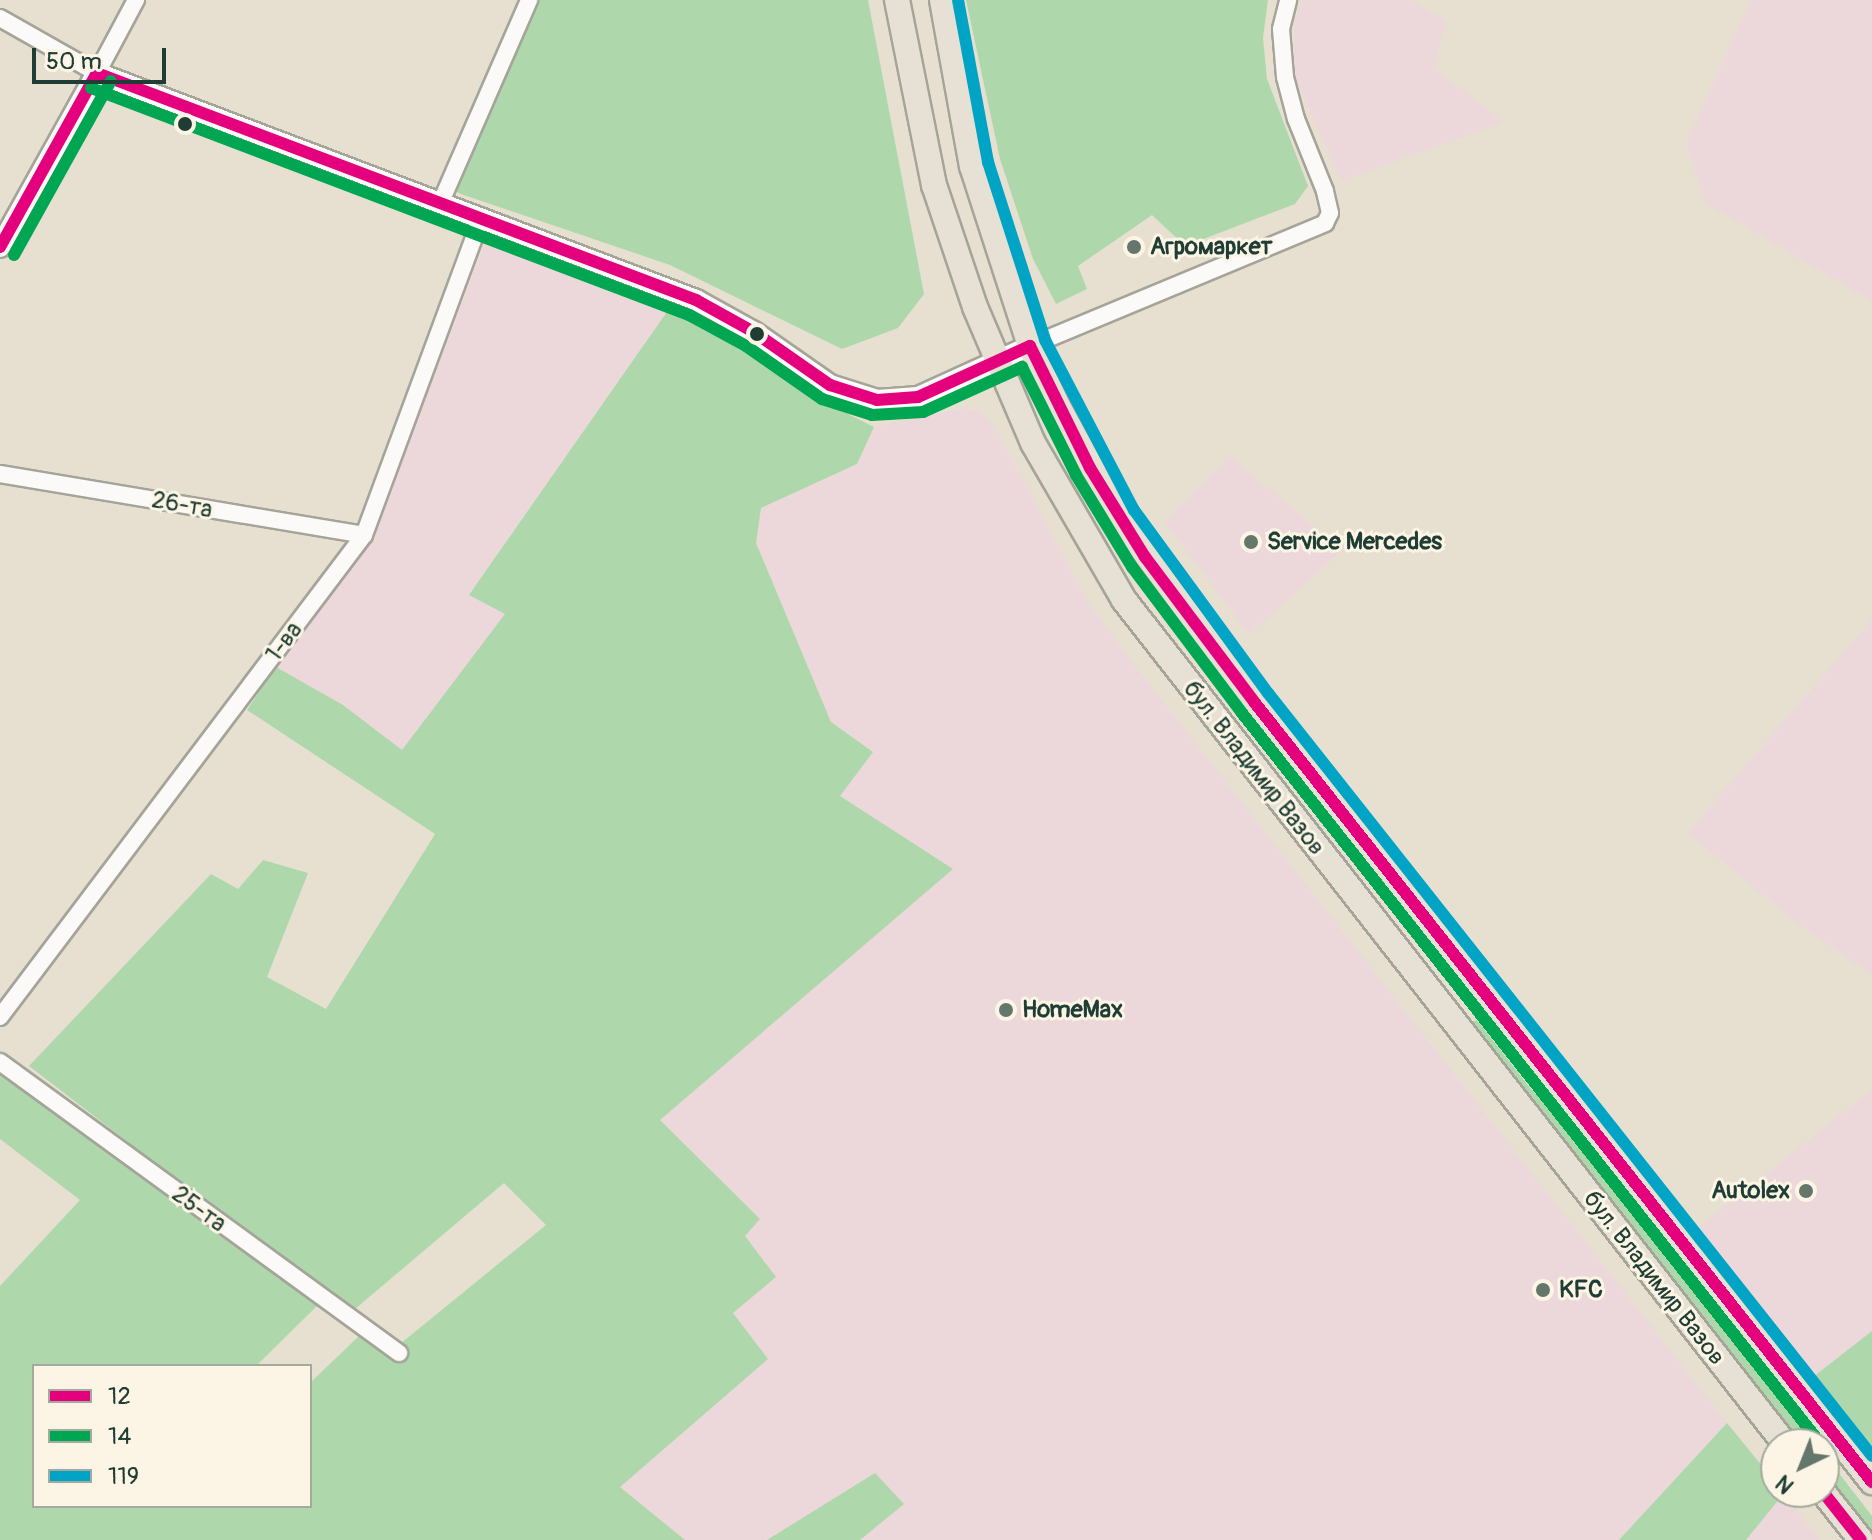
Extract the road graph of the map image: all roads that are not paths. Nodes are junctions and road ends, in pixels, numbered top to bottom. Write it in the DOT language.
graph roads {
  1 [pos="136,0"];
  2 [pos="529,0"];
  3 [pos="897,0"];
  4 [pos="942,0"];
  5 [pos="1288,0"];
  6 [pos="0,18"];
  7 [pos="97,73"];
  8 [pos="440,204"];
  9 [pos="481,219"];
  10 [pos="0,247"];
  11 [pos="1030,346"];
  12 [pos="998,360"];
  13 [pos="0,474"];
  14 [pos="364,535"];
  15 [pos="0,1017"];
  16 [pos="0,1062"];
  17 [pos="399,1353"];
  18 [pos="1772,1428"];
  19 [pos="1872,1482"];
  20 [pos="1836,1508"];
  21 [pos="1861,1540"];
  1 -- 7 [label="street"];
  2 -- 8 [label="street"];
  3 -- 12 [label="main road, бул. Владимир Вазов"];
  4 -- 11 [label="main road, бул. Владимир Вазов"];
  5 -- 11 [label="street"];
  6 -- 7 [label="street"];
  7 -- 8 [label="street"];
  7 -- 10 [label="street"];
  8 -- 9 [label="street"];
  9 -- 12 [label="street"];
  9 -- 14 [label="street, 1-ва"];
  11 -- 12 [label="street"];
  11 -- 19 [label="main road, бул. Владимир Вазов"];
  12 -- 18 [label="main road, бул. Владимир Вазов"];
  13 -- 14 [label="street, 26-та"];
  14 -- 15 [label="street, 1-ва"];
  16 -- 17 [label="street, 25-та"];
  20 -- 21 [label="main road"];
}
